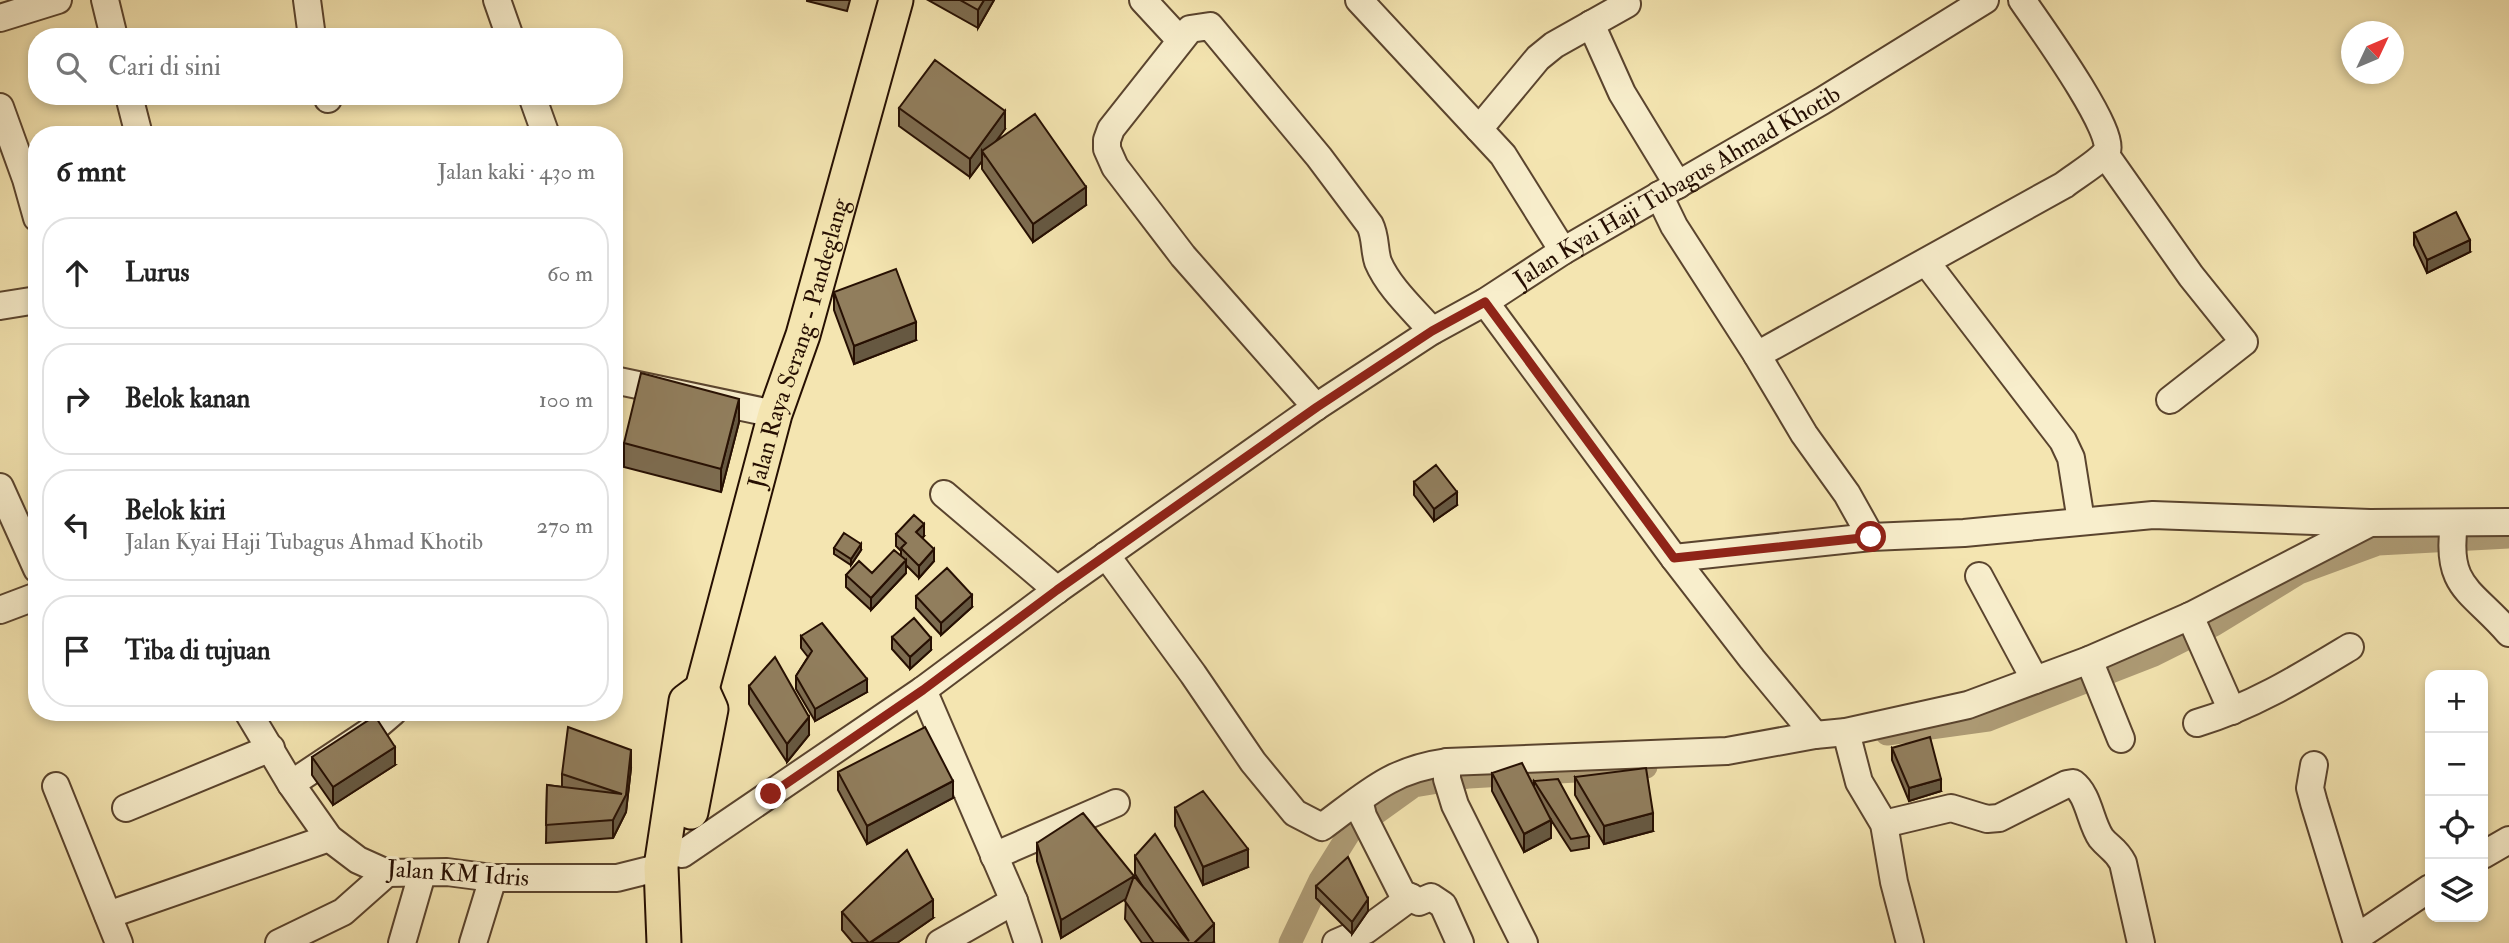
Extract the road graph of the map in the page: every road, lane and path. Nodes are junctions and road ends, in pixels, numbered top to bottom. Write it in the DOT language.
graph roads {
  1 [pos="58,0"];
  2 [pos="105,0"];
  3 [pos="307,0"];
  4 [pos="497,0"];
  5 [pos="896,0"];
  6 [pos="1143,0"];
  7 [pos="1985,0"];
  8 [pos="2022,0"];
  9 [pos="1371,5"];
  10 [pos="1610,10"];
  11 [pos="0,18"];
  12 [pos="112,28"];
  13 [pos="311,28"];
  14 [pos="507,28"];
  15 [pos="1181,40"];
  16 [pos="131,105"];
  17 [pos="535,105"];
  18 [pos="3,124"];
  19 [pos="137,126"];
  20 [pos="542,126"];
  21 [pos="1479,129"];
  22 [pos="2105,154"];
  23 [pos="28,172"];
  24 [pos="1668,190"];
  25 [pos="1563,251"];
  26 [pos="1926,262"];
  27 [pos="28,301"];
  28 [pos="1485,302"];
  29 [pos="0,306"];
  30 [pos="1432,331"];
  31 [pos="1756,355"];
  32 [pos="623,382"];
  33 [pos="2170,400"];
  34 [pos="1317,407"];
  35 [pos="775,414"];
  36 [pos="0,487"];
  37 [pos="944,494"];
  38 [pos="2081,521"];
  39 [pos="2509,522"];
  40 [pos="2370,523"];
  41 [pos="1871,537"];
  42 [pos="2452,538"];
  43 [pos="28,549"];
  44 [pos="1106,555"];
  45 [pos="1674,558"];
  46 [pos="1979,576"];
  47 [pos="1057,590"];
  48 [pos="28,599"];
  49 [pos="0,610"];
  50 [pos="2195,627"];
  51 [pos="2509,633"];
  52 [pos="2350,647"];
  53 [pos="2094,670"];
  54 [pos="2035,680"];
  55 [pos="923,690"];
  56 [pos="2232,711"];
  57 [pos="254,721"];
  58 [pos="382,721"];
  59 [pos="2197,723"];
  60 [pos="1815,735"];
  61 [pos="1846,735"];
  62 [pos="2121,739"];
  63 [pos="271,748"];
  64 [pos="2314,765"];
  65 [pos="1447,771"];
  66 [pos="291,784"];
  67 [pos="56,786"];
  68 [pos="1116,803"];
  69 [pos="126,808"];
  70 [pos="1361,808"];
  71 [pos="1884,824"];
  72 [pos="329,838"];
  73 [pos="2509,840"];
  74 [pos="2488,852"];
  75 [pos="994,856"];
  76 [pos="671,860"];
  77 [pos="387,873"];
  78 [pos="422,874"];
  79 [pos="493,878"];
  80 [pos="2425,892"];
  81 [pos="1411,897"];
  82 [pos="1014,901"];
  83 [pos="108,915"];
  84 [pos="2357,940"];
  85 [pos="119,943"];
  86 [pos="279,943"];
  87 [pos="402,943"];
  88 [pos="473,943"];
  89 [pos="664,943"];
  90 [pos="677,943"];
  91 [pos="940,943"];
  92 [pos="1028,943"];
  93 [pos="1336,943"];
  94 [pos="1460,943"];
  95 [pos="1524,943"];
  96 [pos="1910,943"];
  97 [pos="2141,943"];
  1 -- 11 [label="street"];
  2 -- 12 [label="street"];
  3 -- 13 [label="street"];
  4 -- 14 [label="street"];
  5 -- 35 [label="main road, Jalan Raya Serang - Pandeglang"];
  6 -- 15 [label="street"];
  7 -- 24 [label="street, Jalan Kyai Haji Tubagus Ahmad Khotib"];
  8 -- 22 [label="street"];
  9 -- 21 [label="street"];
  10 -- 21 [label="street"];
  10 -- 24 [label="street"];
  15 -- 30 [label="street"];
  15 -- 34 [label="street"];
  16 -- 19 [label="street"];
  17 -- 20 [label="street"];
  18 -- 23 [label="street"];
  21 -- 25 [label="street"];
  22 -- 26 [label="street"];
  22 -- 33 [label="street"];
  24 -- 25 [label="street, Jalan Kyai Haji Tubagus Ahmad Khotib"];
  24 -- 31 [label="street"];
  25 -- 28 [label="street, Jalan Kyai Haji Tubagus Ahmad Khotib"];
  26 -- 31 [label="street"];
  26 -- 38 [label="street"];
  27 -- 29 [label="street"];
  28 -- 30 [label="street, Jalan Kyai Haji Tubagus Ahmad Khotib"];
  28 -- 45 [label="street"];
  30 -- 34 [label="street, Jalan Kyai Haji Tubagus Ahmad Khotib"];
  31 -- 41 [label="street"];
  32 -- 35 [label="street"];
  34 -- 44 [label="street, Jalan Kyai Haji Tubagus Ahmad Khotib"];
  35 -- 76 [label="main road, Jalan Raya Serang - Pandeglang"];
  36 -- 43 [label="street"];
  37 -- 47 [label="street"];
  38 -- 40 [label="street"];
  38 -- 41 [label="street"];
  39 -- 42 [label="street"];
  40 -- 42 [label="street"];
  40 -- 50 [label="street"];
  41 -- 45 [label="street"];
  42 -- 51 [label="street"];
  44 -- 47 [label="street, Jalan Kyai Haji Tubagus Ahmad Khotib"];
  44 -- 70 [label="street"];
  45 -- 60 [label="street"];
  46 -- 54 [label="street"];
  47 -- 55 [label="street, Jalan Kyai Haji Tubagus Ahmad Khotib"];
  48 -- 49 [label="street"];
  50 -- 53 [label="street"];
  50 -- 56 [label="street"];
  52 -- 56 [label="street"];
  53 -- 54 [label="street"];
  53 -- 62 [label="street"];
  54 -- 61 [label="street"];
  55 -- 75 [label="street"];
  55 -- 76 [label="street, Jalan Kyai Haji Tubagus Ahmad Khotib"];
  56 -- 59 [label="street"];
  57 -- 63 [label="street, Jalan KM Idris"];
  58 -- 66 [label="street"];
  60 -- 61 [label="street"];
  60 -- 65 [label="street"];
  61 -- 71 [label="street"];
  63 -- 66 [label="street, Jalan KM Idris"];
  63 -- 69 [label="street"];
  64 -- 84 [label="street"];
  65 -- 70 [label="street"];
  65 -- 95 [label="street"];
  66 -- 72 [label="street, Jalan KM Idris"];
  67 -- 83 [label="street"];
  68 -- 75 [label="street"];
  70 -- 81 [label="street"];
  71 -- 96 [label="street"];
  71 -- 97 [label="street"];
  72 -- 77 [label="street, Jalan KM Idris"];
  72 -- 83 [label="street"];
  73 -- 74 [label="street"];
  75 -- 82 [label="street"];
  76 -- 79 [label="street, Jalan KM Idris"];
  76 -- 89 [label="main road, Jalan Raya Serang - Pandeglang"];
  76 -- 90 [label="main road, Jalan Raya Serang - Pandeglang"];
  77 -- 78 [label="street, Jalan KM Idris"];
  77 -- 86 [label="street"];
  78 -- 79 [label="street, Jalan KM Idris"];
  78 -- 87 [label="street"];
  79 -- 88 [label="street"];
  80 -- 84 [label="street"];
  81 -- 93 [label="street"];
  81 -- 94 [label="street"];
  82 -- 91 [label="street"];
  82 -- 92 [label="street"];
  83 -- 85 [label="street"];
}
